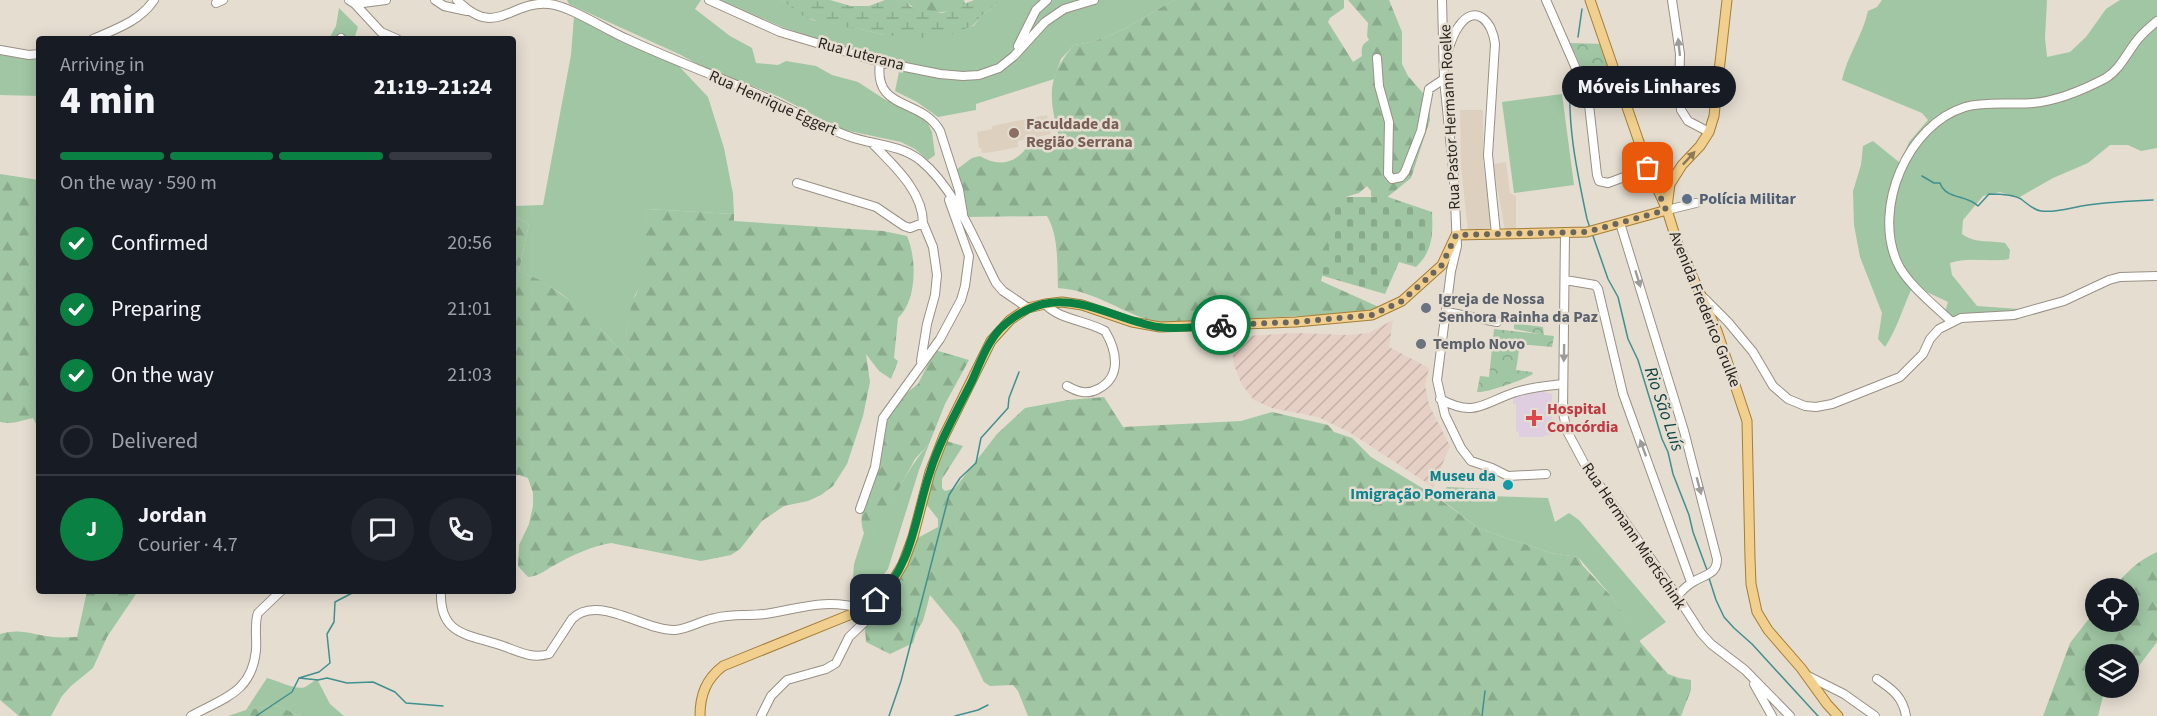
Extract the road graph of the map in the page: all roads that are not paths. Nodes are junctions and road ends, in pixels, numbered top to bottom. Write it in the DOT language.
graph roads {
  1 [pos="154,0"];
  2 [pos="386,0"];
  3 [pos="435,0"];
  4 [pos="457,0"];
  5 [pos="709,0"];
  6 [pos="1047,0"];
  7 [pos="1094,0"];
  8 [pos="1442,0"];
  9 [pos="1546,0"];
  10 [pos="1590,0"];
  11 [pos="1672,0"];
  12 [pos="1727,0"];
  13 [pos="352,2"];
  14 [pos="467,11"];
  15 [pos="2157,21"];
  16 [pos="379,35"];
  17 [pos="99,36"];
  18 [pos="0,50"];
  19 [pos="36,54"];
  20 [pos="1014,56"];
  21 [pos="1377,58"];
  22 [pos="1443,61"];
  23 [pos="880,62"];
  24 [pos="1444,79"];
  25 [pos="1709,132"];
  26 [pos="871,142"];
  27 [pos="1651,172"];
  28 [pos="1674,176"];
  29 [pos="796,183"];
  30 [pos="946,190"];
  31 [pos="1696,202"];
  32 [pos="1666,210"];
  33 [pos="964,217"];
  34 [pos="923,223"];
  35 [pos="1620,223"];
  36 [pos="1565,233"];
  37 [pos="1496,234"];
  38 [pos="1456,235"];
  39 [pos="2157,276"];
  40 [pos="1565,280"];
  41 [pos="1702,297"];
  42 [pos="1045,304"];
  43 [pos="1028,309"];
  44 [pos="1449,313"];
  45 [pos="1497,322"];
  46 [pos="1952,322"];
  47 [pos="921,363"];
  48 [pos="1563,384"];
  49 [pos="1067,386"];
  50 [pos="1440,399"];
  51 [pos="1545,474"];
  52 [pos="860,508"];
  53 [pos="1691,582"];
  54 [pos="279,594"];
  55 [pos="441,594"];
  56 [pos="1677,596"];
  57 [pos="876,600"];
  58 [pos="864,609"];
  59 [pos="1747,672"];
  60 [pos="1809,679"];
  61 [pos="1877,679"];
  62 [pos="191,716"];
  63 [pos="700,716"];
  64 [pos="761,716"];
  65 [pos="1772,716"];
  66 [pos="1790,716"];
  67 [pos="1838,716"];
  68 [pos="1875,716"];
  69 [pos="1906,716"];
  1 -- 17 [label="street"];
  2 -- 13 [label="street"];
  3 -- 14 [label="street, Rua Henrique Eggert"];
  4 -- 14 [label="street"];
  5 -- 23 [label="street, Rua Luterana"];
  6 -- 20 [label="street"];
  7 -- 20 [label="street, Rua Luterana"];
  8 -- 22 [label="street, Rua Pastor Hermann Roelke"];
  9 -- 27 [label="street"];
  10 -- 27 [label="main road, Avenida Frederico Grulke"];
  25 -- 11 [label="street, one-way"];
  12 -- 25 [label="main road"];
  13 -- 16 [label="street"];
  14 -- 26 [label="street, Rua Henrique Eggert"];
  15 -- 46 [label="street"];
  18 -- 19 [label="street"];
  20 -- 23 [label="street, Rua Luterana"];
  21 -- 24 [label="street"];
  22 -- 24 [label="street, Rua Pastor Hermann Roelke"];
  22 -- 37 [label="street"];
  23 -- 33 [label="street"];
  24 -- 38 [label="street, Rua Pastor Hermann Roelke"];
  28 -- 25 [label="main road, one-way"];
  26 -- 30 [label="street, Rua Henrique Eggert"];
  26 -- 34 [label="street"];
  27 -- 28 [label="main road"];
  27 -- 32 [label="main road, Avenida Frederico Grulke"];
  28 -- 32 [label="main road"];
  29 -- 34 [label="street"];
  30 -- 33 [label="street, Rua Henrique Eggert"];
  30 -- 47 [label="street"];
  31 -- 32 [label="street"];
  32 -- 35 [label="main road"];
  32 -- 41 [label="main road, Avenida Frederico Grulke"];
  33 -- 43 [label="street, Rua Henrique Eggert"];
  34 -- 47 [label="street"];
  35 -- 36 [label="main road"];
  35 -- 53 [label="street, one-way"];
  36 -- 37 [label="main road"];
  36 -- 40 [label="street, Rua Hermann Miertschink"];
  37 -- 38 [label="main road"];
  38 -- 42 [label="main road"];
  38 -- 44 [label="street, Rua Pastor Hermann Roelke"];
  39 -- 46 [label="street"];
  40 -- 48 [label="street, Rua Hermann Miertschink, one-way"];
  53 -- 40 [label="street, one-way"];
  41 -- 46 [label="street"];
  41 -- 60 [label="main road, Avenida Frederico Grulke"];
  42 -- 43 [label="main road"];
  42 -- 49 [label="street"];
  43 -- 57 [label="main road"];
  44 -- 45 [label="street"];
  44 -- 50 [label="street, Rua Pastor Hermann Roelke"];
  47 -- 52 [label="street"];
  48 -- 50 [label="street"];
  48 -- 56 [label="street, Rua Hermann Miertschink"];
  50 -- 51 [label="street"];
  53 -- 56 [label="street"];
  54 -- 62 [label="street"];
  55 -- 58 [label="street"];
  56 -- 59 [label="street, Rua Hermann Miertschink"];
  57 -- 58 [label="main road"];
  57 -- 64 [label="street"];
  58 -- 63 [label="main road"];
  59 -- 65 [label="street"];
  59 -- 66 [label="street, Rua Hermann Miertschink"];
  60 -- 67 [label="main road, Avenida Frederico Grulke"];
  60 -- 68 [label="street"];
  61 -- 69 [label="street"];
}
